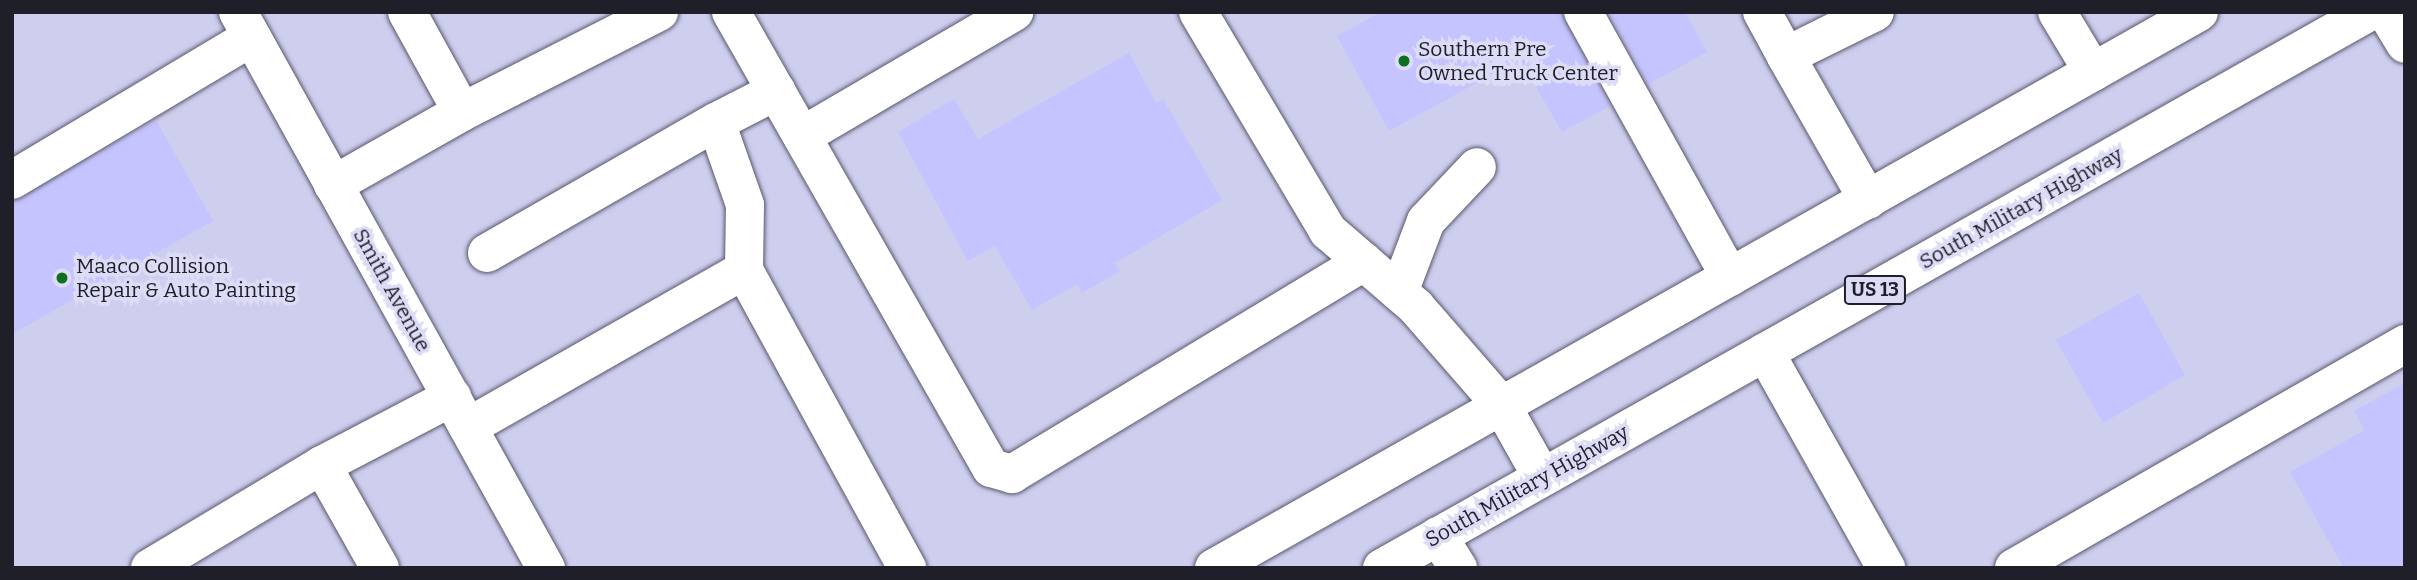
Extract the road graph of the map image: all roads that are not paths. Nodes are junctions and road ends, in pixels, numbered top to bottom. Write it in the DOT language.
graph roads {
  1 [pos="407,12"];
  2 [pos="659,12"];
  3 [pos="731,12"];
  4 [pos="1014,12"];
  5 [pos="1198,12"];
  6 [pos="1583,12"];
  7 [pos="1762,12"];
  8 [pos="1875,12"];
  9 [pos="2057,12"];
  10 [pos="2199,12"];
  11 [pos="2368,12"];
  12 [pos="2386,12"];
  13 [pos="245,24"];
  14 [pos="2405,44"];
  15 [pos="1786,56"];
  16 [pos="2093,72"];
  17 [pos="776,91"];
  18 [pos="462,112"];
  19 [pos="716,122"];
  20 [pos="802,136"];
  21 [pos="1477,167"];
  22 [pos="12,180"];
  23 [pos="333,186"];
  24 [pos="1868,200"];
  25 [pos="487,253"];
  26 [pos="1364,262"];
  27 [pos="744,270"];
  28 [pos="1730,277"];
  29 [pos="1399,292"];
  30 [pos="2405,344"];
  31 [pos="1765,352"];
  32 [pos="1502,406"];
  33 [pos="460,412"];
  34 [pos="322,465"];
  35 [pos="1542,477"];
  36 [pos="1438,536"];
  37 [pos="150,568"];
  38 [pos="380,568"];
  39 [pos="546,568"];
  40 [pos="907,568"];
  41 [pos="1214,568"];
  42 [pos="1382,568"];
  43 [pos="1458,568"];
  44 [pos="1886,568"];
  45 [pos="2014,568"];
  1 -- 18 [label="main road"];
  2 -- 18 [label="main road"];
  3 -- 17 [label="main road"];
  4 -- 20 [label="main road"];
  5 -- 26 [label="main road"];
  6 -- 28 [label="main road"];
  7 -- 15 [label="main road"];
  8 -- 15 [label="main road"];
  9 -- 16 [label="main road"];
  10 -- 16 [label="main road"];
  11 -- 31 [label="main road, South Military Highway / US 13"];
  12 -- 14 [label="main road"];
  13 -- 22 [label="main road"];
  13 -- 23 [label="main road, Smith Avenue"];
  15 -- 24 [label="main road"];
  16 -- 24 [label="main road"];
  17 -- 19 [label="main road"];
  17 -- 20 [label="main road"];
  18 -- 23 [label="main road"];
  19 -- 25 [label="main road"];
  19 -- 27 [label="main road"];
  20 -- 26 [label="main road"];
  21 -- 29 [label="main road"];
  23 -- 33 [label="main road, Smith Avenue"];
  24 -- 28 [label="main road"];
  26 -- 29 [label="main road"];
  27 -- 33 [label="main road"];
  27 -- 40 [label="main road"];
  28 -- 32 [label="main road"];
  29 -- 32 [label="main road"];
  30 -- 45 [label="main road"];
  31 -- 35 [label="main road, South Military Highway / US 13"];
  31 -- 44 [label="main road"];
  32 -- 35 [label="main road"];
  32 -- 41 [label="main road"];
  33 -- 34 [label="main road"];
  33 -- 39 [label="main road, Smith Avenue"];
  34 -- 37 [label="main road"];
  34 -- 38 [label="main road"];
  35 -- 36 [label="main road, South Military Highway / US 13"];
  36 -- 42 [label="main road, South Military Highway / US 13"];
  36 -- 43 [label="main road"];
}
